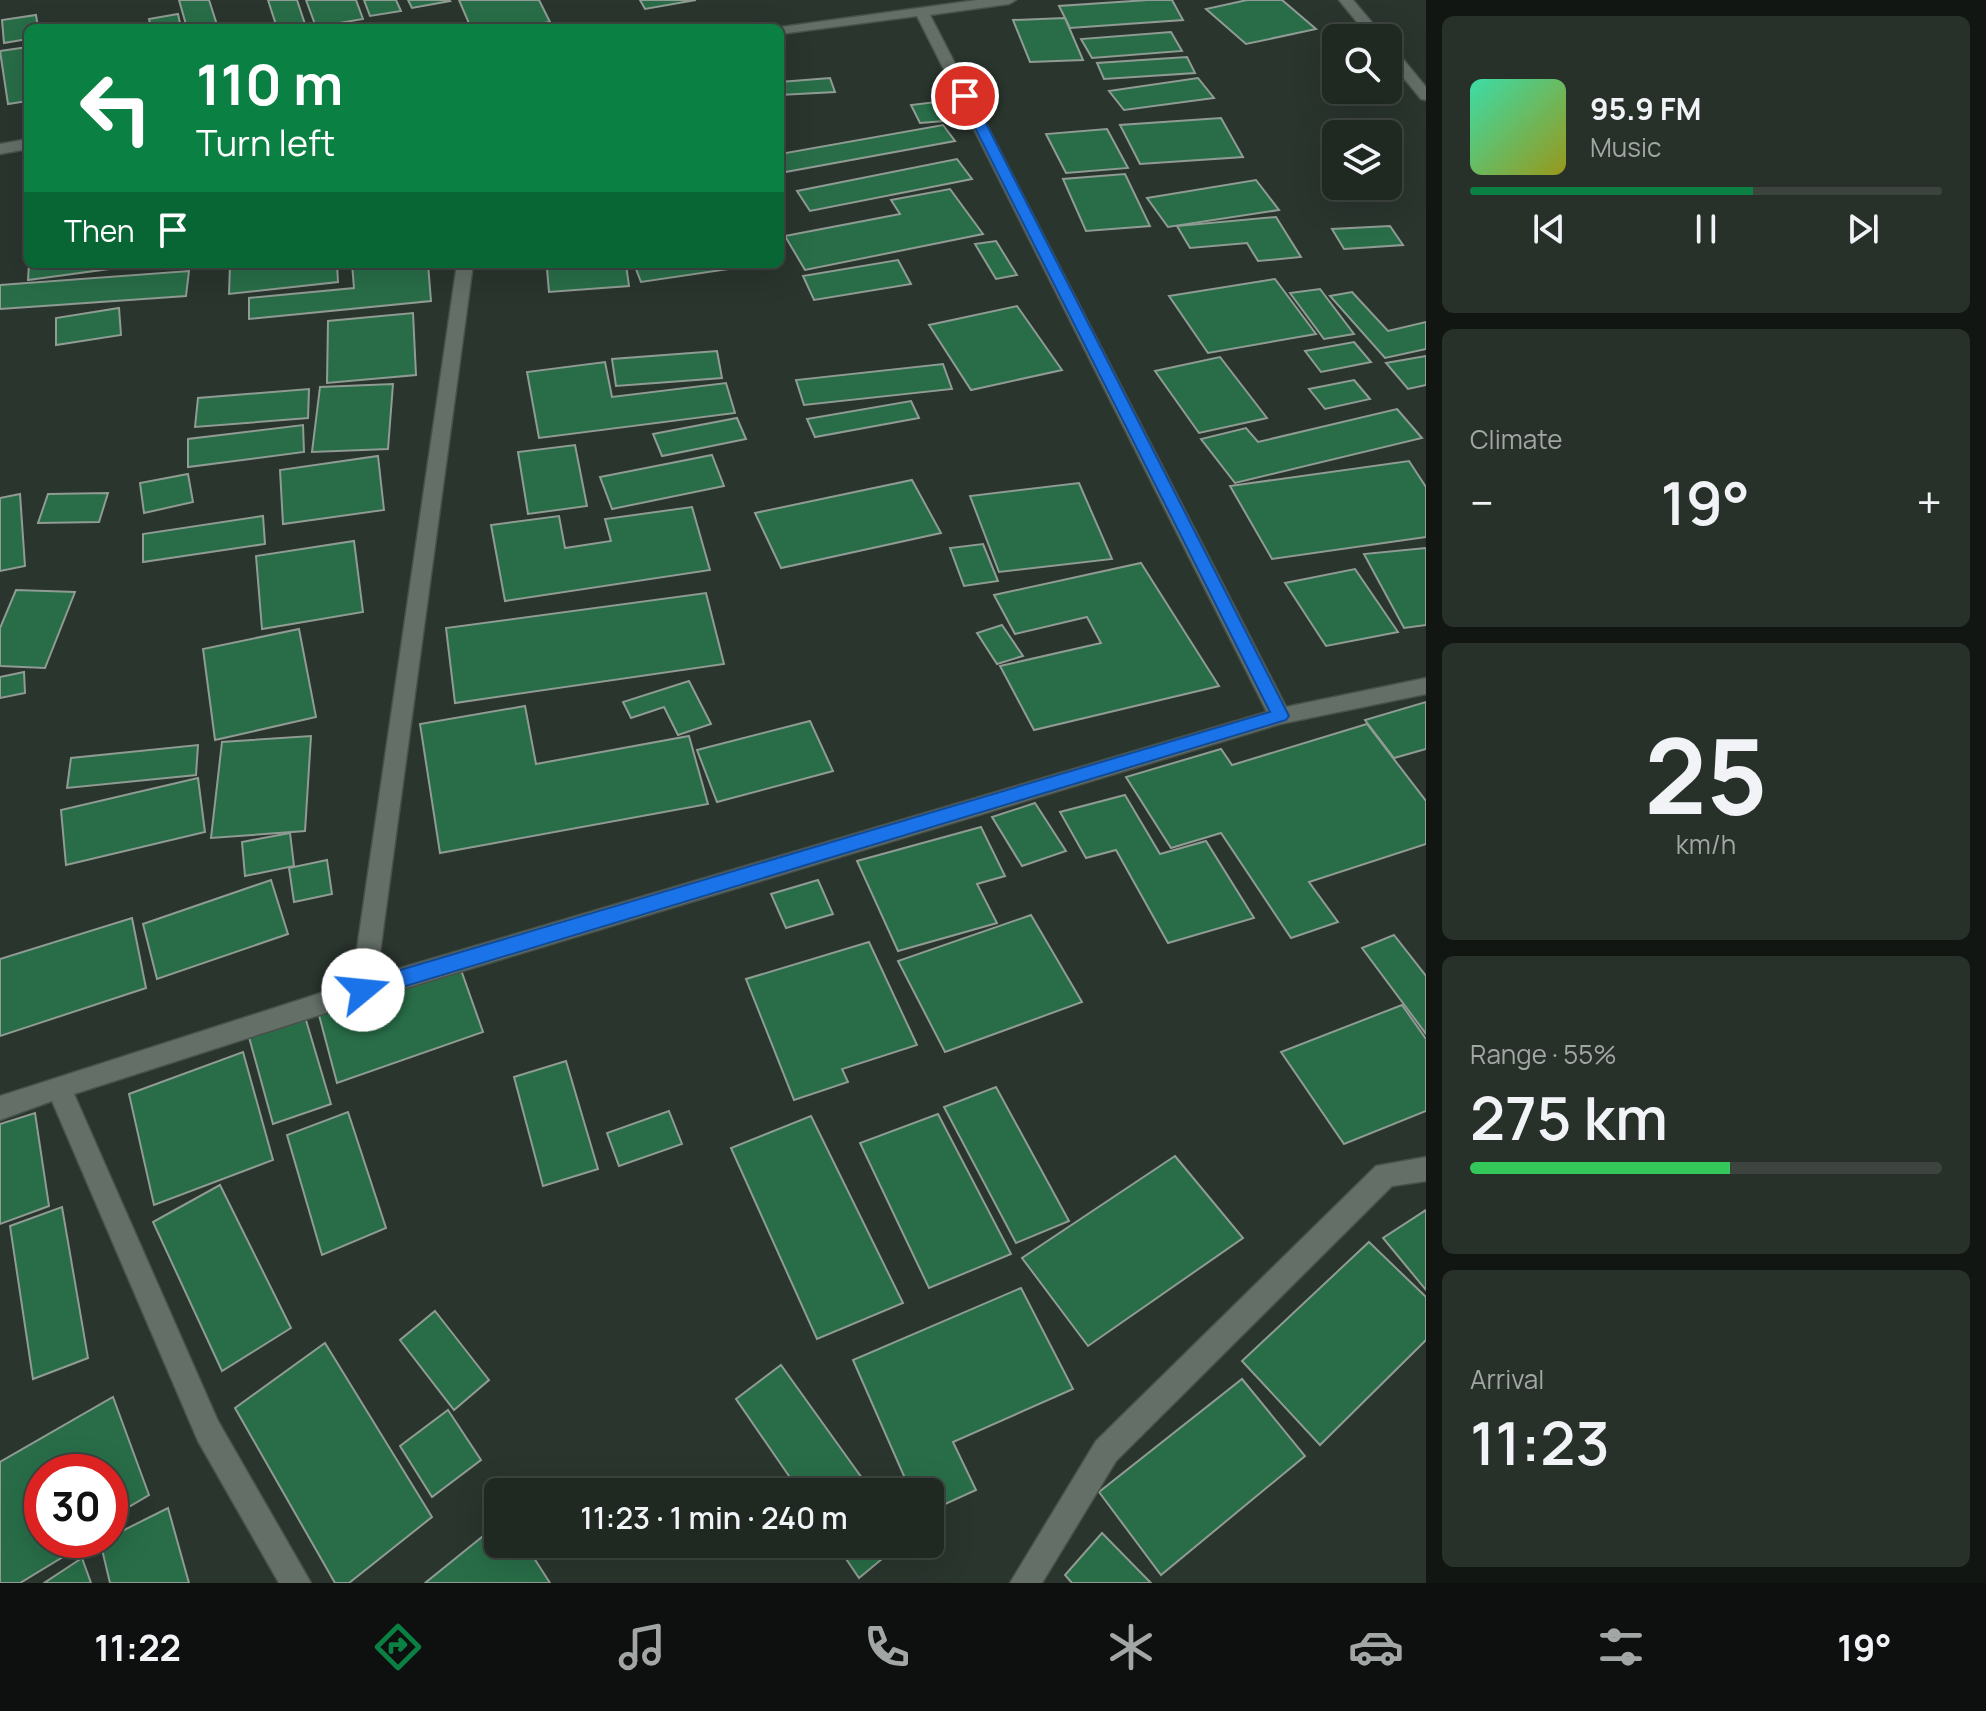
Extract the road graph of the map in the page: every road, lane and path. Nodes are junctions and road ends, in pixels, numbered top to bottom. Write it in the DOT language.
graph roads {
  1 [pos="1009,0"];
  2 [pos="1346,0"];
  3 [pos="922,12"];
  4 [pos="1366,24"];
  5 [pos="784,29"];
  6 [pos="1402,67"];
  7 [pos="1426,96"];
  8 [pos="24,145"];
  9 [pos="1,151"];
  10 [pos="464,268"];
  11 [pos="1426,686"];
  12 [pos="1280,716"];
  13 [pos="363,990"];
  14 [pos="59,1087"];
  15 [pos="0,1108"];
  16 [pos="1426,1169"];
  17 [pos="296,1583"];
  18 [pos="1025,1583"];
  1 -- 3 [label="street"];
  2 -- 4 [label="street"];
  3 -- 5 [label="street"];
  3 -- 12 [label="street"];
  6 -- 7 [label="street"];
  8 -- 9 [label="street"];
  10 -- 13 [label="street"];
  11 -- 12 [label="street"];
  12 -- 13 [label="street"];
  13 -- 14 [label="street"];
  14 -- 15 [label="street"];
  14 -- 17 [label="street"];
  16 -- 18 [label="street"];
}
